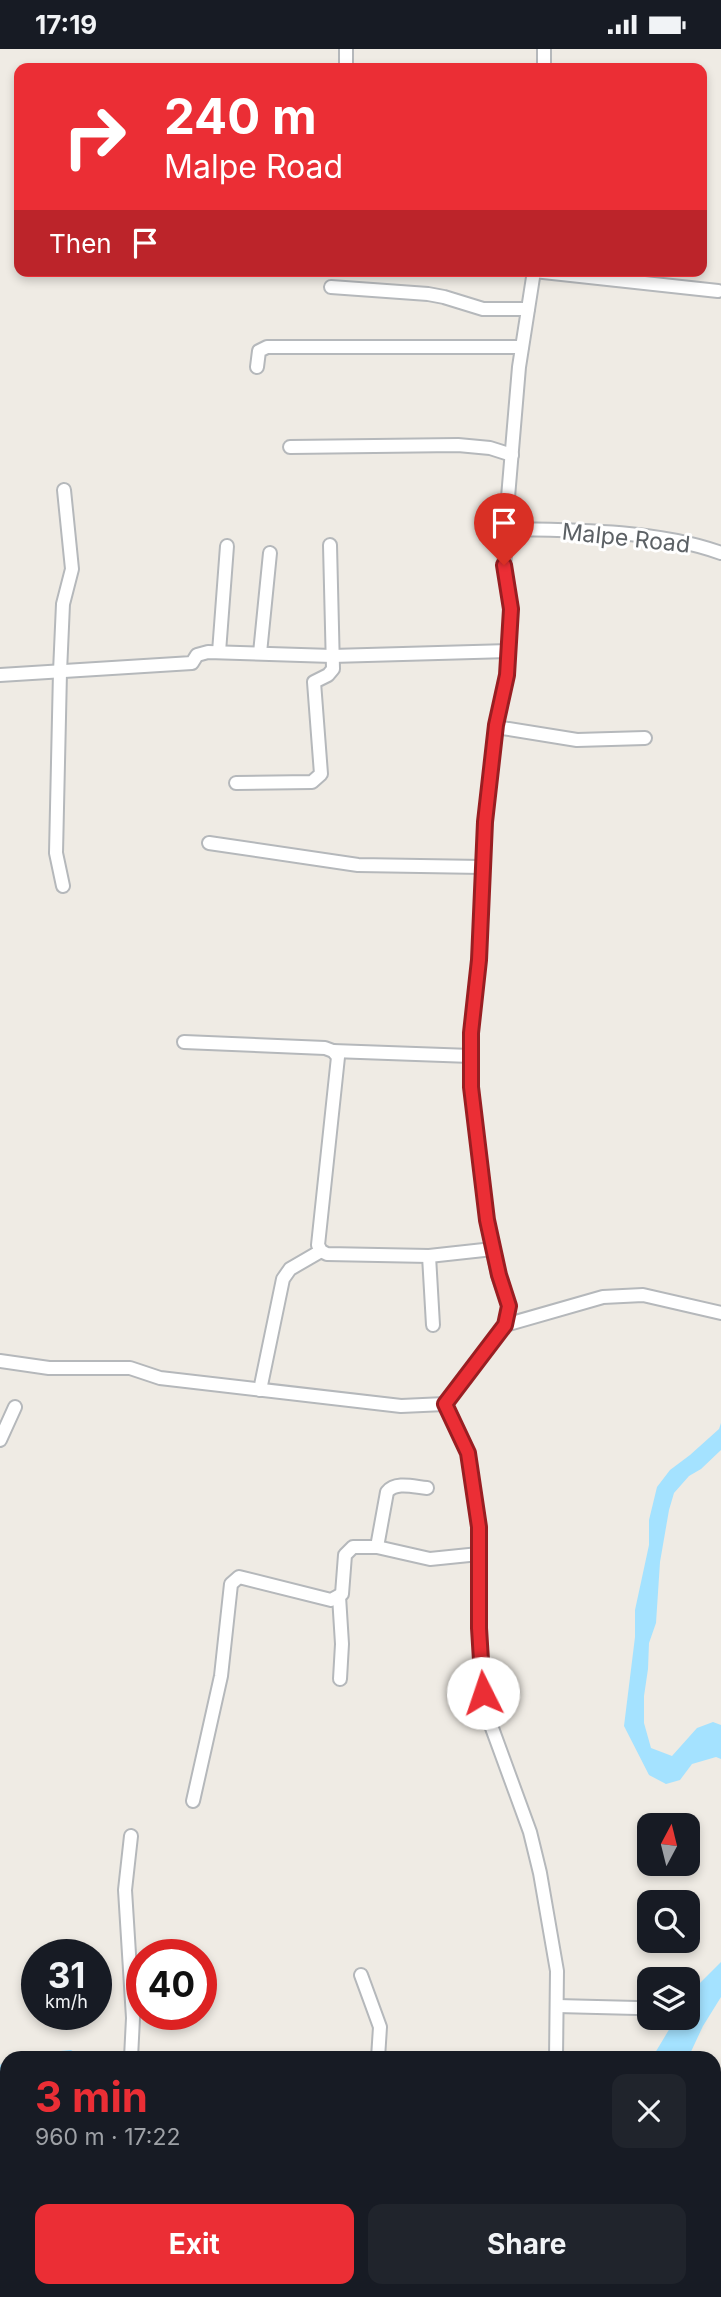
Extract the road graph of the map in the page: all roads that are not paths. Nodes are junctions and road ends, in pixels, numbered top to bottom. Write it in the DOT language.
graph roads {
  1 [pos="533,277"];
  2 [pos="589,277"];
  3 [pos="331,287"];
  4 [pos="718,291"];
  5 [pos="528,310"];
  6 [pos="522,347"];
  7 [pos="257,367"];
  8 [pos="290,447"];
  9 [pos="512,455"];
  10 [pos="64,490"];
  11 [pos="508,529"];
  12 [pos="330,545"];
  13 [pos="227,546"];
  14 [pos="721,552"];
  15 [pos="270,553"];
  16 [pos="509,651"];
  17 [pos="219,652"];
  18 [pos="260,653"];
  19 [pos="332,656"];
  20 [pos="60,672"];
  21 [pos="0,675"];
  22 [pos="496,727"];
  23 [pos="645,738"];
  24 [pos="236,783"];
  25 [pos="209,843"];
  26 [pos="483,867"];
  27 [pos="63,886"];
  28 [pos="184,1042"];
  29 [pos="333,1051"];
  30 [pos="471,1056"];
  31 [pos="493,1249"];
  32 [pos="321,1251"];
  33 [pos="429,1255"];
  34 [pos="721,1313"];
  35 [pos="433,1325"];
  36 [pos="505,1325"];
  37 [pos="0,1361"];
  38 [pos="260,1390"];
  39 [pos="445,1404"];
  40 [pos="15,1407"];
  41 [pos="0,1440"];
  42 [pos="427,1488"];
  43 [pos="377,1547"];
  44 [pos="479,1554"];
  45 [pos="339,1596"];
  46 [pos="340,1679"];
  47 [pos="193,1801"];
  48 [pos="131,1836"];
  49 [pos="361,1975"];
  50 [pos="557,2006"];
  51 [pos="637,2008"];
  52 [pos="131,2051"];
  53 [pos="378,2051"];
  54 [pos="556,2051"];
  1 -- 5 [label="street"];
  2 -- 4 [label="street"];
  3 -- 5 [label="street"];
  5 -- 6 [label="street"];
  6 -- 7 [label="street"];
  6 -- 9 [label="street"];
  8 -- 9 [label="street"];
  9 -- 11 [label="street"];
  10 -- 20 [label="street"];
  11 -- 14 [label="street, Malpe Road"];
  11 -- 16 [label="street"];
  12 -- 19 [label="street"];
  13 -- 17 [label="street"];
  15 -- 18 [label="street"];
  16 -- 19 [label="street"];
  16 -- 22 [label="street"];
  17 -- 18 [label="street"];
  17 -- 20 [label="street"];
  18 -- 19 [label="street"];
  19 -- 24 [label="street"];
  20 -- 21 [label="street"];
  20 -- 27 [label="street"];
  22 -- 23 [label="street"];
  22 -- 26 [label="street"];
  25 -- 26 [label="street"];
  26 -- 30 [label="street"];
  28 -- 29 [label="street"];
  29 -- 30 [label="street"];
  29 -- 32 [label="street"];
  30 -- 31 [label="street"];
  31 -- 33 [label="street"];
  31 -- 36 [label="street"];
  32 -- 33 [label="street"];
  32 -- 38 [label="street"];
  33 -- 35 [label="street"];
  34 -- 36 [label="street"];
  36 -- 39 [label="street"];
  37 -- 38 [label="street"];
  38 -- 39 [label="street"];
  39 -- 44 [label="street"];
  40 -- 41 [label="street"];
  42 -- 43 [label="street"];
  43 -- 44 [label="street"];
  43 -- 45 [label="street"];
  44 -- 50 [label="street"];
  45 -- 46 [label="street"];
  45 -- 47 [label="street"];
  48 -- 52 [label="street"];
  49 -- 53 [label="street"];
  50 -- 51 [label="street"];
  50 -- 54 [label="street"];
}
